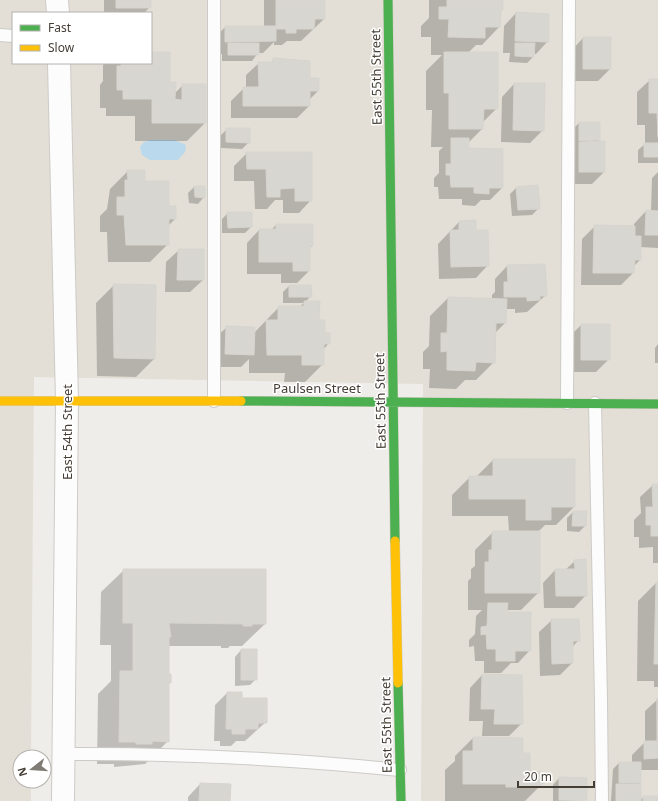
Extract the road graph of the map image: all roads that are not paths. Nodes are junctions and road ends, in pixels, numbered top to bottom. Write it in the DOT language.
graph roads {
  1 [pos="57,0"];
  2 [pos="214,0"];
  3 [pos="388,0"];
  4 [pos="568,0"];
  5 [pos="58,12"];
  6 [pos="0,35"];
  7 [pos="12,36"];
  8 [pos="59,64"];
  9 [pos="214,400"];
  10 [pos="392,400"];
  11 [pos="0,401"];
  12 [pos="67,401"];
  13 [pos="567,403"];
  14 [pos="595,403"];
  15 [pos="658,404"];
  16 [pos="64,754"];
  17 [pos="400,770"];
  18 [pos="63,801"];
  19 [pos="401,801"];
  20 [pos="602,801"];
  1 -- 5 [label="street"];
  2 -- 9 [label="lane"];
  3 -- 10 [label="street, East 55th Street"];
  4 -- 13 [label="lane"];
  6 -- 7 [label="lane"];
  8 -- 12 [label="street, East 54th Street"];
  9 -- 10 [label="street, Paulsen Street"];
  9 -- 12 [label="street, Paulsen Street"];
  10 -- 13 [label="street, Paulsen Street"];
  10 -- 17 [label="street, East 55th Street"];
  11 -- 12 [label="street, Paulsen Street"];
  12 -- 16 [label="street, East 54th Street"];
  13 -- 14 [label="street, Paulsen Street"];
  14 -- 15 [label="street, Paulsen Street"];
  14 -- 20 [label="lane"];
  16 -- 17 [label="lane"];
  16 -- 18 [label="street, East 54th Street"];
  17 -- 19 [label="street, East 55th Street"];
}
